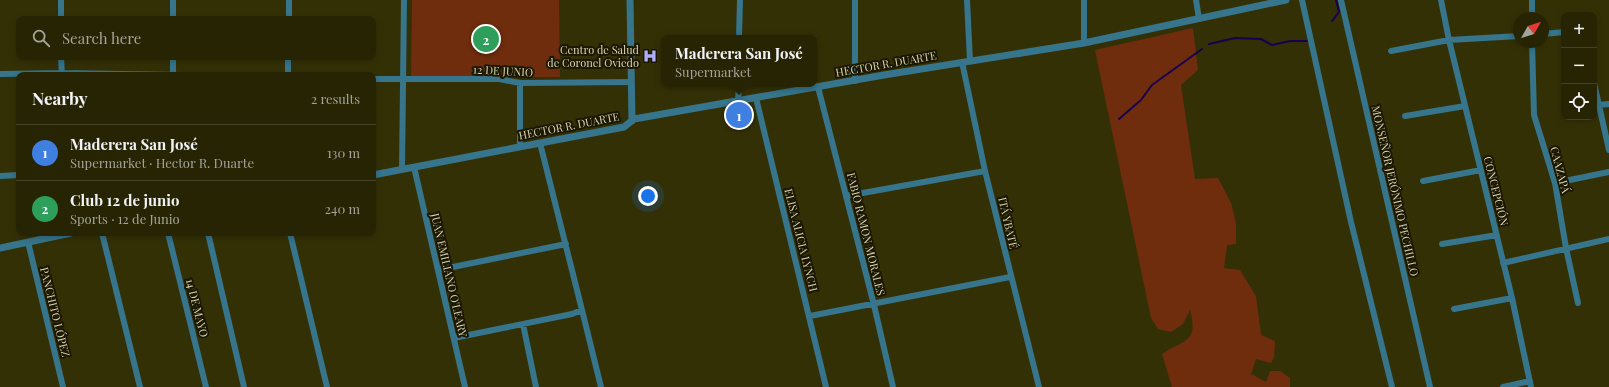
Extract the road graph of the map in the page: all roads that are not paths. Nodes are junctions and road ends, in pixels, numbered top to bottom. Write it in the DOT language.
graph roads {
  1 [pos="61,0"];
  2 [pos="173,0"];
  3 [pos="289,0"];
  4 [pos="404,0"];
  5 [pos="630,0"];
  6 [pos="740,0"];
  7 [pos="855,0"];
  8 [pos="967,0"];
  9 [pos="1084,0"];
  10 [pos="1196,0"];
  11 [pos="1286,0"];
  12 [pos="1302,0"];
  13 [pos="1341,0"];
  14 [pos="1441,0"];
  15 [pos="1532,0"];
  16 [pos="1532,12"];
  17 [pos="61,16"];
  18 [pos="173,16"];
  19 [pos="289,16"];
  20 [pos="1199,19"];
  21 [pos="1561,32"];
  22 [pos="1549,33"];
  23 [pos="740,35"];
  24 [pos="1513,36"];
  25 [pos="1449,40"];
  26 [pos="1084,43"];
  27 [pos="1532,48"];
  28 [pos="1391,52"];
  29 [pos="62,60"];
  30 [pos="173,60"];
  31 [pos="288,60"];
  32 [pos="966,62"];
  33 [pos="62,72"];
  34 [pos="173,72"];
  35 [pos="288,72"];
  36 [pos="0,74"];
  37 [pos="16,74"];
  38 [pos="376,79"];
  39 [pos="403,80"];
  40 [pos="855,81"];
  41 [pos="631,82"];
  42 [pos="520,83"];
  43 [pos="1594,84"];
  44 [pos="739,87"];
  45 [pos="818,87"];
  46 [pos="756,98"];
  47 [pos="738,102"];
  48 [pos="1609,104"];
  49 [pos="1598,105"];
  50 [pos="1465,106"];
  51 [pos="1405,116"];
  52 [pos="632,121"];
  53 [pos="540,143"];
  54 [pos="520,147"];
  55 [pos="1609,150"];
  56 [pos="414,167"];
  57 [pos="402,169"];
  58 [pos="1481,170"];
  59 [pos="985,171"];
  60 [pos="1609,172"];
  61 [pos="16,174"];
  62 [pos="376,174"];
  63 [pos="0,176"];
  64 [pos="1423,181"];
  65 [pos="1555,182"];
  66 [pos="846,196"];
  67 [pos="1497,235"];
  68 [pos="55,236"];
  69 [pos="103,236"];
  70 [pos="169,236"];
  71 [pos="209,236"];
  72 [pos="291,236"];
  73 [pos="1609,239"];
  74 [pos="28,242"];
  75 [pos="566,244"];
  76 [pos="1442,244"];
  77 [pos="0,248"];
  78 [pos="1566,248"];
  79 [pos="1503,263"];
  80 [pos="438,270"];
  81 [pos="1010,277"];
  82 [pos="1512,298"];
  83 [pos="1578,303"];
  84 [pos="874,305"];
  85 [pos="1454,309"];
  86 [pos="582,310"];
  87 [pos="810,316"];
  88 [pos="523,324"];
  89 [pos="454,338"];
  90 [pos="1531,384"];
  91 [pos="63,387"];
  92 [pos="140,387"];
  93 [pos="206,387"];
  94 [pos="244,387"];
  95 [pos="327,387"];
  96 [pos="465,387"];
  97 [pos="536,387"];
  98 [pos="601,387"];
  99 [pos="826,387"];
  100 [pos="893,387"];
  101 [pos="1038,387"];
  102 [pos="1392,387"];
  103 [pos="1430,387"];
  104 [pos="1503,387"];
  1 -- 17 [label="street"];
  2 -- 18 [label="street"];
  3 -- 19 [label="street"];
  4 -- 39 [label="street"];
  5 -- 41 [label="street"];
  6 -- 23 [label="street"];
  7 -- 40 [label="street"];
  8 -- 32 [label="street, ITÁ YBATÉ"];
  9 -- 26 [label="street"];
  10 -- 20 [label="street"];
  11 -- 20 [label="street, HECTOR R. DUARTE"];
  12 -- 102 [label="street"];
  13 -- 103 [label="street, MONSEÑOR JERÓNIMO PECHILLO"];
  14 -- 25 [label="street, CONCEPCIÓN"];
  15 -- 16 [label="street"];
  20 -- 26 [label="street, HECTOR R. DUARTE"];
  21 -- 22 [label="street"];
  24 -- 25 [label="street"];
  25 -- 28 [label="street"];
  25 -- 50 [label="street, CONCEPCIÓN"];
  26 -- 32 [label="street, HECTOR R. DUARTE"];
  27 -- 65 [label="street, CAAZAPÁ"];
  29 -- 33 [label="street"];
  30 -- 34 [label="street"];
  31 -- 35 [label="street"];
  32 -- 40 [label="street, HECTOR R. DUARTE"];
  32 -- 59 [label="street, ITÁ YBATÉ"];
  36 -- 37 [label="street"];
  38 -- 39 [label="street, 12 DE JUNIO"];
  39 -- 42 [label="street, 12 DE JUNIO"];
  39 -- 57 [label="street"];
  40 -- 45 [label="street, HECTOR R. DUARTE"];
  41 -- 42 [label="street, 12 DE JUNIO"];
  41 -- 52 [label="street"];
  42 -- 54 [label="street"];
  43 -- 49 [label="street"];
  44 -- 47 [label="street"];
  45 -- 46 [label="street, HECTOR R. DUARTE"];
  45 -- 66 [label="street, FABIO RAMON MORALES"];
  46 -- 47 [label="street, HECTOR R. DUARTE"];
  46 -- 87 [label="street, ELISA ALICIA LYNCH"];
  47 -- 52 [label="street, HECTOR R. DUARTE"];
  48 -- 49 [label="street"];
  49 -- 55 [label="street"];
  50 -- 51 [label="street"];
  50 -- 58 [label="street, CONCEPCIÓN"];
  52 -- 53 [label="street, HECTOR R. DUARTE"];
  53 -- 54 [label="street, HECTOR R. DUARTE"];
  53 -- 75 [label="street"];
  54 -- 56 [label="street, HECTOR R. DUARTE"];
  56 -- 57 [label="street, HECTOR R. DUARTE"];
  56 -- 80 [label="street, JUAN EMILIANO O'LEARY"];
  57 -- 62 [label="street, HECTOR R. DUARTE"];
  58 -- 64 [label="street"];
  58 -- 67 [label="street, CONCEPCIÓN"];
  59 -- 66 [label="street"];
  59 -- 81 [label="street, ITÁ YBATÉ"];
  60 -- 65 [label="street"];
  61 -- 63 [label="street"];
  65 -- 78 [label="street, CAAZAPÁ"];
  66 -- 84 [label="street, FABIO RAMON MORALES"];
  67 -- 76 [label="street"];
  67 -- 79 [label="street, CONCEPCIÓN"];
  68 -- 74 [label="street"];
  69 -- 92 [label="street"];
  70 -- 93 [label="street, 14 DE MAYO"];
  71 -- 94 [label="street"];
  72 -- 95 [label="street"];
  73 -- 78 [label="street"];
  74 -- 77 [label="street"];
  74 -- 91 [label="street, PANCHITO LÓPEZ"];
  75 -- 80 [label="street"];
  75 -- 86 [label="street"];
  78 -- 79 [label="street"];
  78 -- 83 [label="street, CAAZAPÁ"];
  79 -- 82 [label="street, CONCEPCIÓN"];
  80 -- 89 [label="street, JUAN EMILIANO O'LEARY"];
  81 -- 84 [label="street"];
  81 -- 101 [label="street, ITÁ YBATÉ"];
  82 -- 85 [label="street"];
  82 -- 90 [label="street, CONCEPCIÓN"];
  84 -- 87 [label="street"];
  84 -- 100 [label="street, FABIO RAMON MORALES"];
  86 -- 88 [label="street"];
  86 -- 98 [label="street"];
  87 -- 99 [label="street, ELISA ALICIA LYNCH"];
  88 -- 89 [label="street"];
  88 -- 97 [label="street"];
  89 -- 96 [label="street, JUAN EMILIANO O'LEARY"];
  90 -- 104 [label="street"];
}
